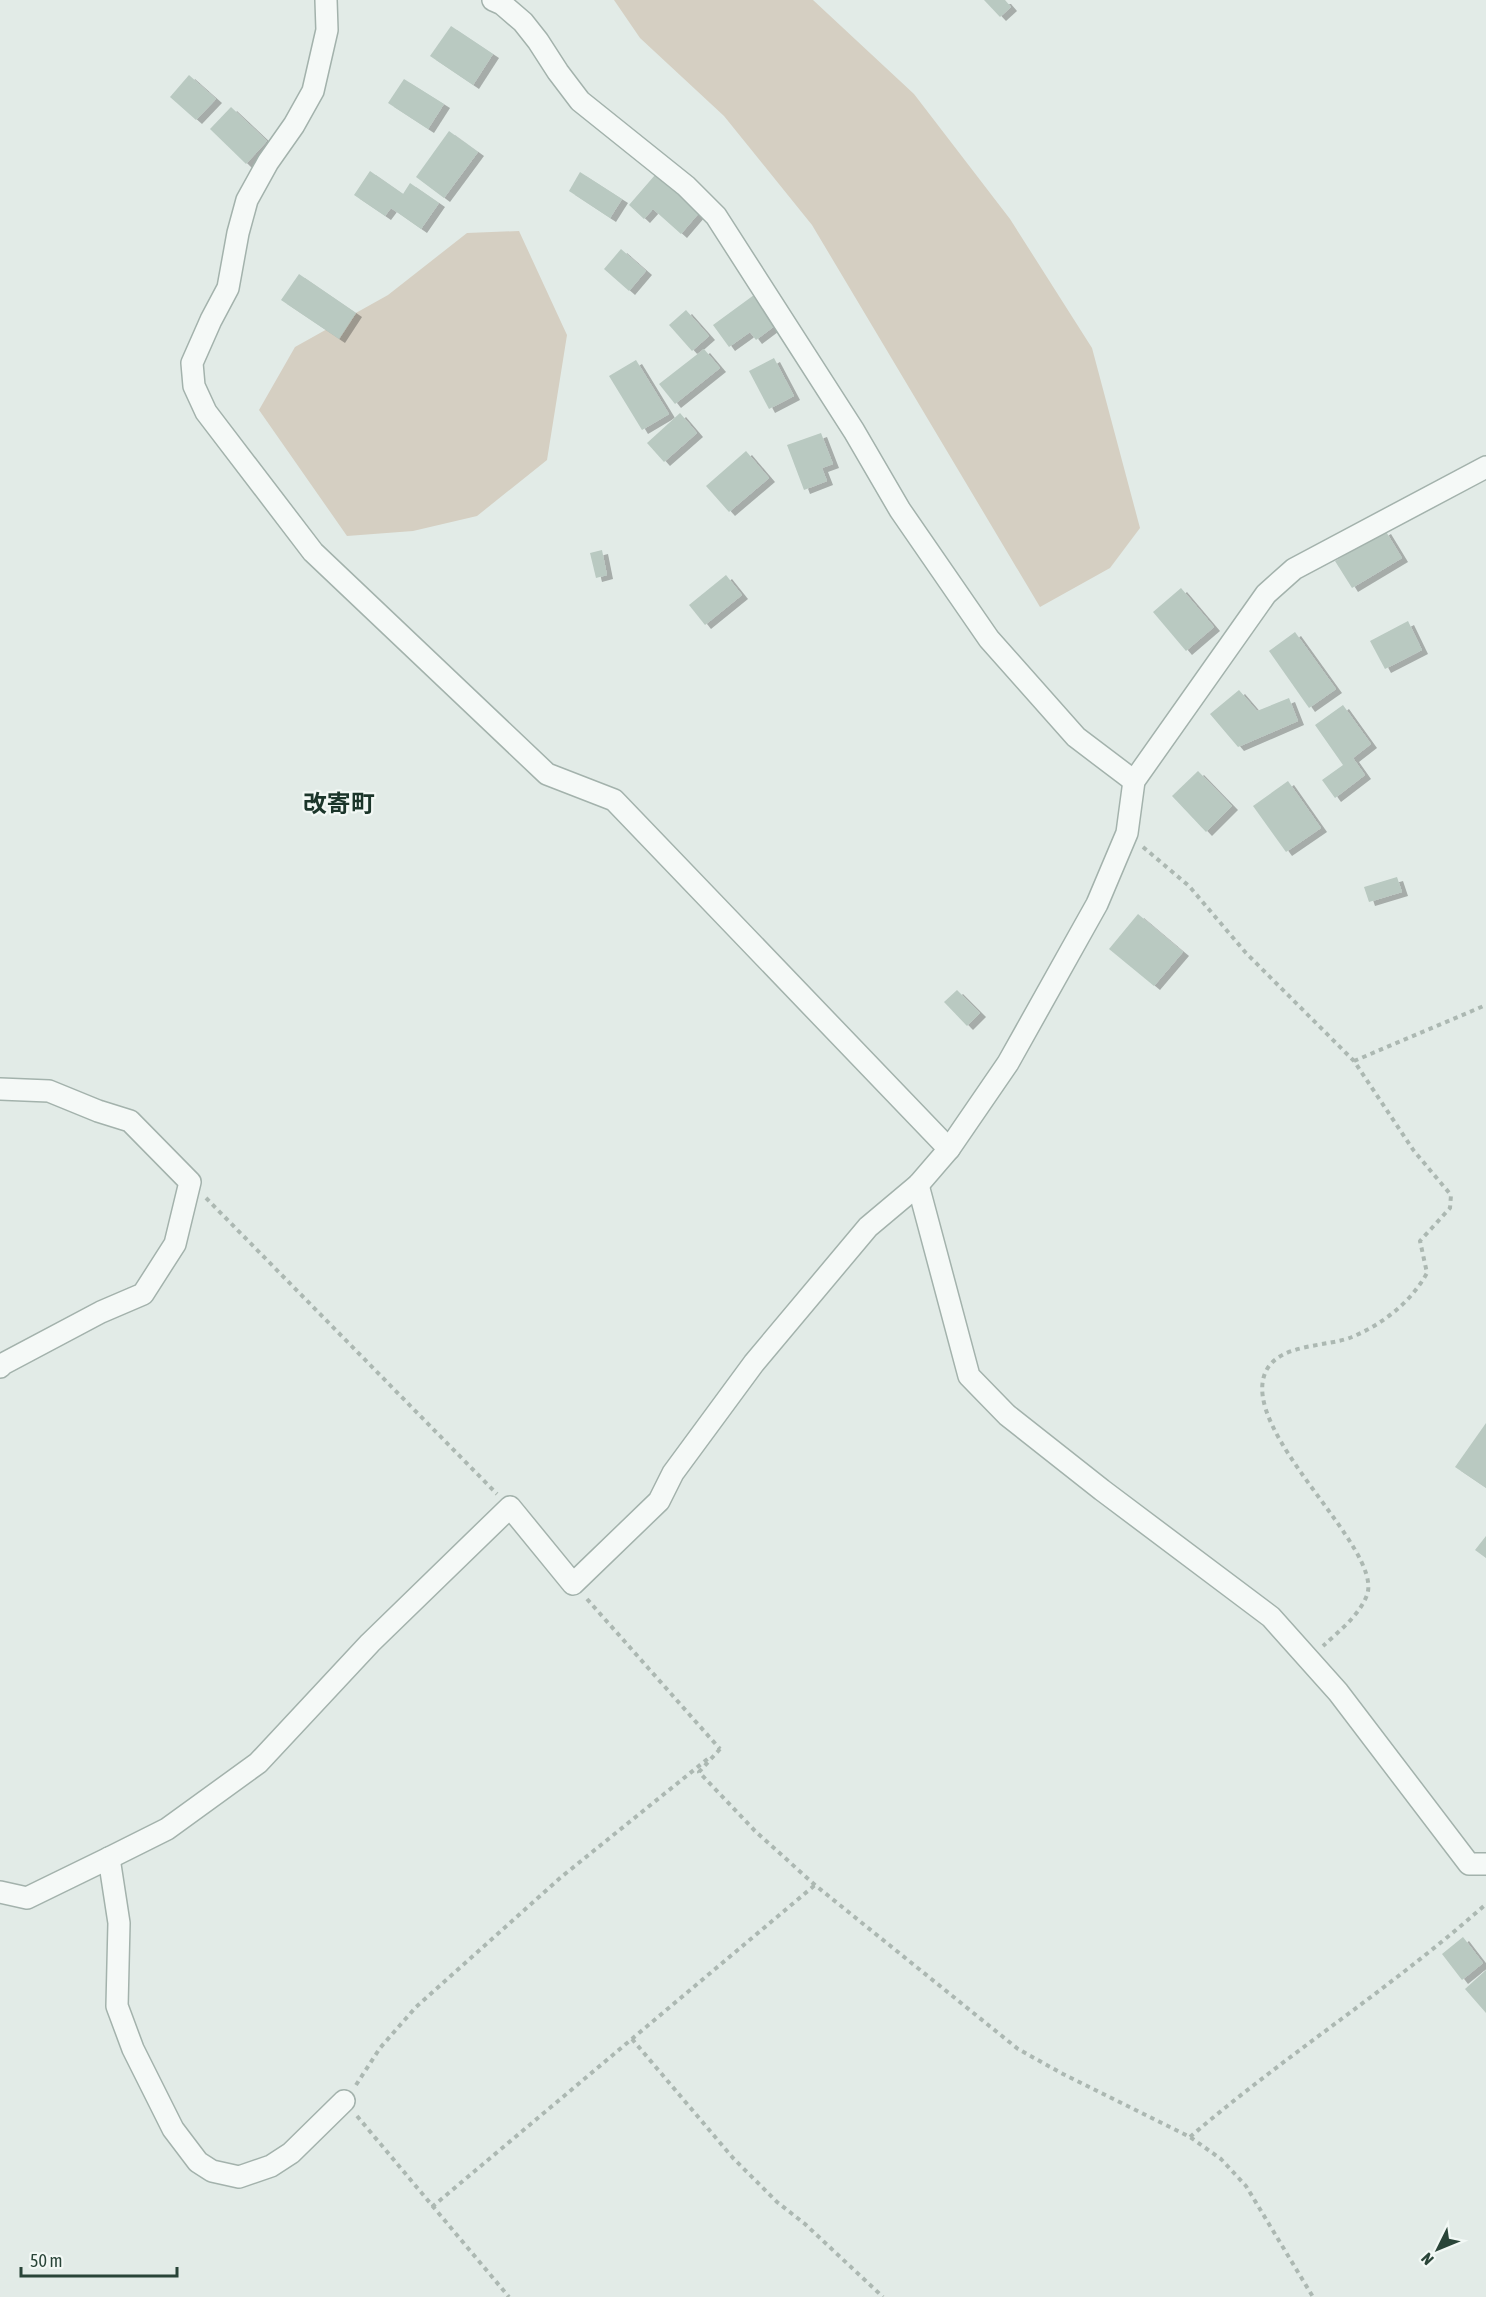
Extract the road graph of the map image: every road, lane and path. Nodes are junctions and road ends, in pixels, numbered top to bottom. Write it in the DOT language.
graph roads {
  1 [pos="326,0"];
  2 [pos="493,0"];
  3 [pos="1486,467"];
  4 [pos="1134,782"];
  5 [pos="1127,833"];
  6 [pos="1486,1005"];
  7 [pos="1354,1061"];
  8 [pos="0,1089"];
  9 [pos="949,1149"];
  10 [pos="190,1182"];
  11 [pos="918,1185"];
  12 [pos="0,1367"];
  13 [pos="510,1507"];
  14 [pos="573,1584"];
  15 [pos="1309,1659"];
  16 [pos="720,1749"];
  17 [pos="109,1858"];
  18 [pos="1486,1864"];
  19 [pos="815,1885"];
  20 [pos="0,1892"];
  21 [pos="1486,1904"];
  22 [pos="632,2039"];
  23 [pos="344,2101"];
  24 [pos="1190,2137"];
  25 [pos="432,2207"];
  26 [pos="509,2297"];
  27 [pos="883,2297"];
  28 [pos="1313,2297"];
  1 -- 9 [label="street"];
  2 -- 4 [label="street"];
  3 -- 4 [label="street"];
  4 -- 5 [label="street"];
  5 -- 7 [label="path"];
  5 -- 9 [label="street"];
  6 -- 7 [label="path"];
  7 -- 15 [label="path"];
  8 -- 10 [label="street"];
  9 -- 11 [label="street"];
  10 -- 12 [label="street"];
  10 -- 13 [label="path"];
  11 -- 14 [label="street"];
  11 -- 15 [label="street"];
  13 -- 14 [label="street"];
  13 -- 17 [label="street"];
  14 -- 16 [label="path"];
  15 -- 18 [label="street"];
  16 -- 19 [label="path"];
  16 -- 23 [label="path"];
  17 -- 20 [label="street"];
  17 -- 23 [label="street"];
  19 -- 22 [label="path"];
  19 -- 24 [label="path"];
  21 -- 24 [label="path"];
  22 -- 25 [label="path"];
  22 -- 27 [label="path"];
  23 -- 25 [label="path"];
  24 -- 28 [label="path"];
  25 -- 26 [label="path"];
}
